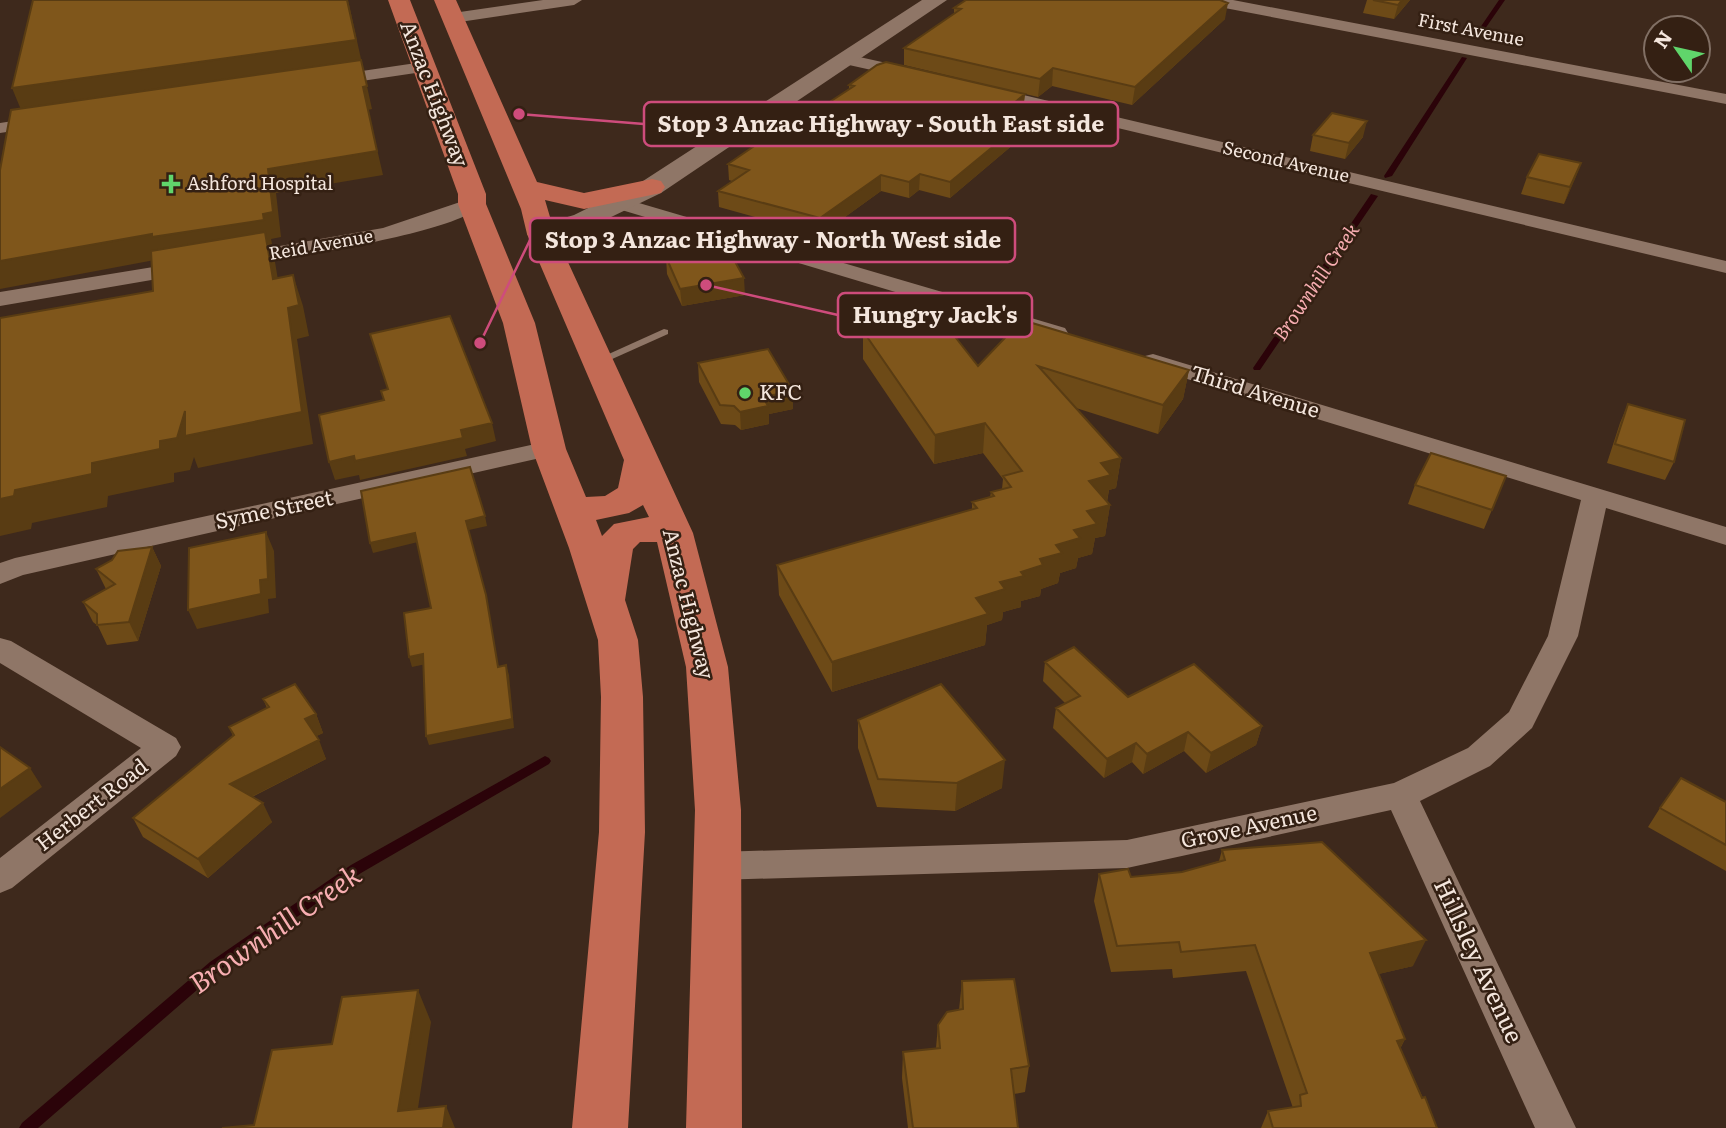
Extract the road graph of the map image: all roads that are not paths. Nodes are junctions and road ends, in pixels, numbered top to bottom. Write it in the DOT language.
graph roads {
  1 [pos="574,0"];
  2 [pos="936,0"];
  3 [pos="1209,0"];
  4 [pos="401,6"];
  5 [pos="435,22"];
  6 [pos="846,59"];
  7 [pos="423,67"];
  8 [pos="936,80"];
  9 [pos="304,85"];
  10 [pos="976,89"];
  11 [pos="1726,99"];
  12 [pos="62,119"];
  13 [pos="496,119"];
  14 [pos="447,127"];
  15 [pos="0,128"];
  16 [pos="525,187"];
  17 [pos="652,187"];
  18 [pos="472,199"];
  19 [pos="622,204"];
  20 [pos="541,234"];
  21 [pos="1726,267"];
  22 [pos="0,299"];
  23 [pos="520,324"];
  24 [pos="664,332"];
  25 [pos="1076,339"];
  26 [pos="1128,354"];
  27 [pos="597,362"];
  28 [pos="549,449"];
  29 [pos="641,460"];
  30 [pos="1595,496"];
  31 [pos="572,508"];
  32 [pos="674,533"];
  33 [pos="1726,536"];
  34 [pos="0,574"];
  35 [pos="606,605"];
  36 [pos="0,649"];
  37 [pos="1401,794"];
  38 [pos="717,866"];
  39 [pos="0,878"];
  40 [pos="600,1128"];
  41 [pos="714,1128"];
  42 [pos="1556,1128"];
  1 -- 5 [label="street"];
  2 -- 6 [label="main road"];
  3 -- 11 [label="street, First Avenue"];
  4 -- 5 [label="highway, Anzac Highway"];
  4 -- 5 [label="highway"];
  5 -- 7 [label="highway, Anzac Highway"];
  5 -- 13 [label="highway, Anzac Highway"];
  6 -- 8 [label="street"];
  6 -- 17 [label="main road"];
  7 -- 9 [label="street"];
  7 -- 14 [label="highway, Anzac Highway"];
  10 -- 21 [label="street, Second Avenue"];
  12 -- 15 [label="street"];
  13 -- 14 [label="highway"];
  13 -- 16 [label="highway, Anzac Highway"];
  14 -- 18 [label="highway, Anzac Highway"];
  16 -- 17 [label="highway"];
  16 -- 20 [label="highway, Anzac Highway"];
  17 -- 19 [label="main road"];
  18 -- 20 [label="highway"];
  18 -- 22 [label="street, Reid Avenue"];
  18 -- 23 [label="highway, Anzac Highway"];
  19 -- 20 [label="main road"];
  19 -- 25 [label="street"];
  20 -- 23 [label="highway"];
  20 -- 27 [label="highway, Anzac Highway"];
  23 -- 28 [label="highway, Anzac Highway"];
  24 -- 27 [label="lane"];
  26 -- 30 [label="street, Third Avenue"];
  27 -- 29 [label="highway, Anzac Highway"];
  28 -- 31 [label="highway, Anzac Highway"];
  28 -- 34 [label="street, Syme Street"];
  29 -- 31 [label="highway"];
  29 -- 32 [label="highway, Anzac Highway"];
  30 -- 33 [label="street, Third Avenue"];
  30 -- 37 [label="street, Grove Avenue"];
  31 -- 35 [label="highway, Anzac Highway"];
  32 -- 35 [label="highway"];
  32 -- 38 [label="highway, Anzac Highway"];
  35 -- 40 [label="highway, Anzac Highway"];
  36 -- 39 [label="street, Herbert Road"];
  37 -- 38 [label="street, Grove Avenue"];
  37 -- 42 [label="street, Hillsley Avenue"];
  38 -- 41 [label="highway, Anzac Highway"];
}
